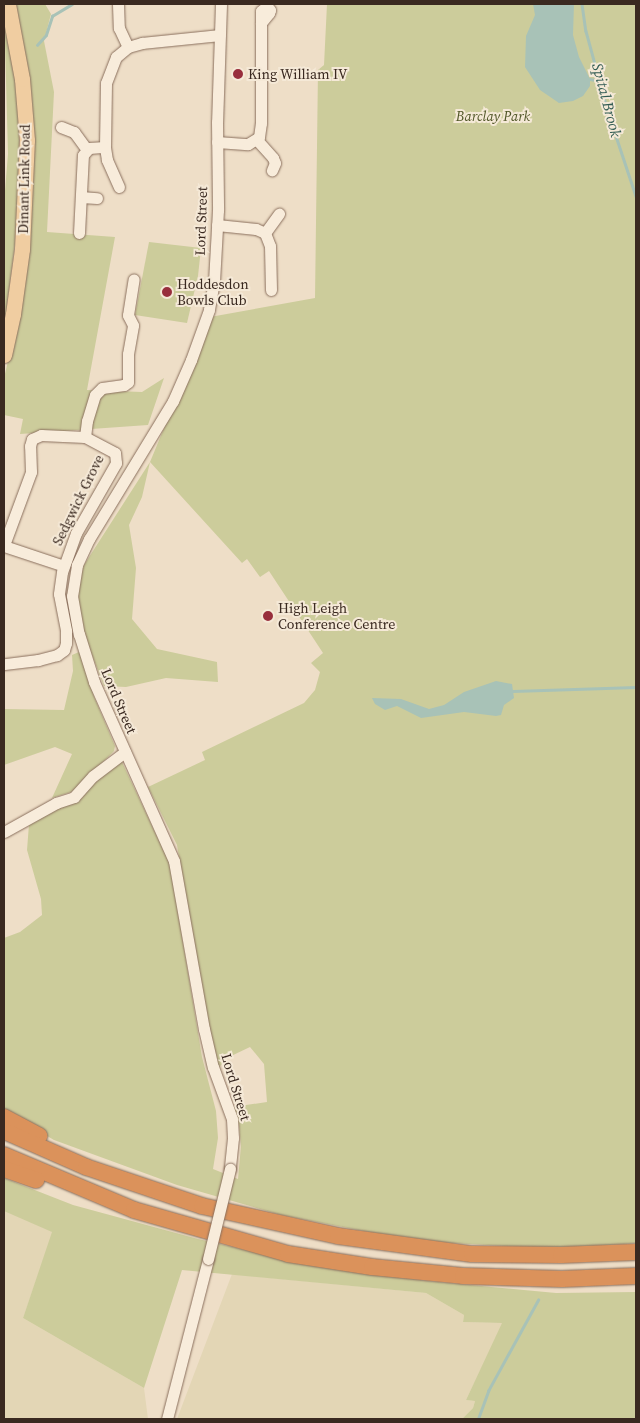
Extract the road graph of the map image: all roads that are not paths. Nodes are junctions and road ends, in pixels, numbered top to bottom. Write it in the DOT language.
graph roads {
  1 [pos="8,4"];
  2 [pos="118,4"];
  3 [pos="221,4"];
  4 [pos="261,23"];
  5 [pos="220,35"];
  6 [pos="128,47"];
  7 [pos="61,127"];
  8 [pos="256,140"];
  9 [pos="217,142"];
  10 [pos="105,147"];
  11 [pos="87,150"];
  12 [pos="272,170"];
  13 [pos="119,187"];
  14 [pos="81,197"];
  15 [pos="97,198"];
  16 [pos="279,214"];
  17 [pos="217,225"];
  18 [pos="79,233"];
  19 [pos="266,233"];
  20 [pos="134,279"];
  21 [pos="271,290"];
  22 [pos="4,355"];
  23 [pos="85,437"];
  24 [pos="4,546"];
  25 [pos="64,566"];
  26 [pos="4,664"];
  27 [pos="125,752"];
  28 [pos="4,832"];
  29 [pos="4,1117"];
  30 [pos="4,1131"];
  31 [pos="4,1155"];
  32 [pos="4,1169"];
  33 [pos="112,1202"];
  34 [pos="202,1206"];
  35 [pos="636,1252"];
  36 [pos="636,1276"];
  37 [pos="167,1419"];
  1 -- 22 [label="main road, Dinant Link Road"];
  2 -- 6 [label="street"];
  3 -- 5 [label="street, Lord Street"];
  4 -- 8 [label="street"];
  5 -- 6 [label="street"];
  5 -- 9 [label="street, Lord Street"];
  6 -- 10 [label="street"];
  7 -- 11 [label="street"];
  8 -- 9 [label="street"];
  8 -- 12 [label="street"];
  9 -- 17 [label="street, Lord Street"];
  10 -- 11 [label="street"];
  10 -- 13 [label="street"];
  11 -- 14 [label="street"];
  14 -- 15 [label="street"];
  14 -- 18 [label="street"];
  16 -- 19 [label="street"];
  17 -- 19 [label="street"];
  17 -- 27 [label="street, Lord Street"];
  19 -- 21 [label="street"];
  20 -- 23 [label="street"];
  23 -- 24 [label="street"];
  23 -- 25 [label="street, Sedgwick Grove"];
  24 -- 25 [label="street"];
  25 -- 26 [label="street, Sedgwick Grove"];
  27 -- 28 [label="street"];
  27 -- 37 [label="street, Lord Street, bridge"];
  29 -- 34 [label="highway"];
  30 -- 34 [label="highway"];
  31 -- 33 [label="highway"];
  32 -- 33 [label="highway"];
  33 -- 36 [label="highway"];
  34 -- 35 [label="highway"];
}
